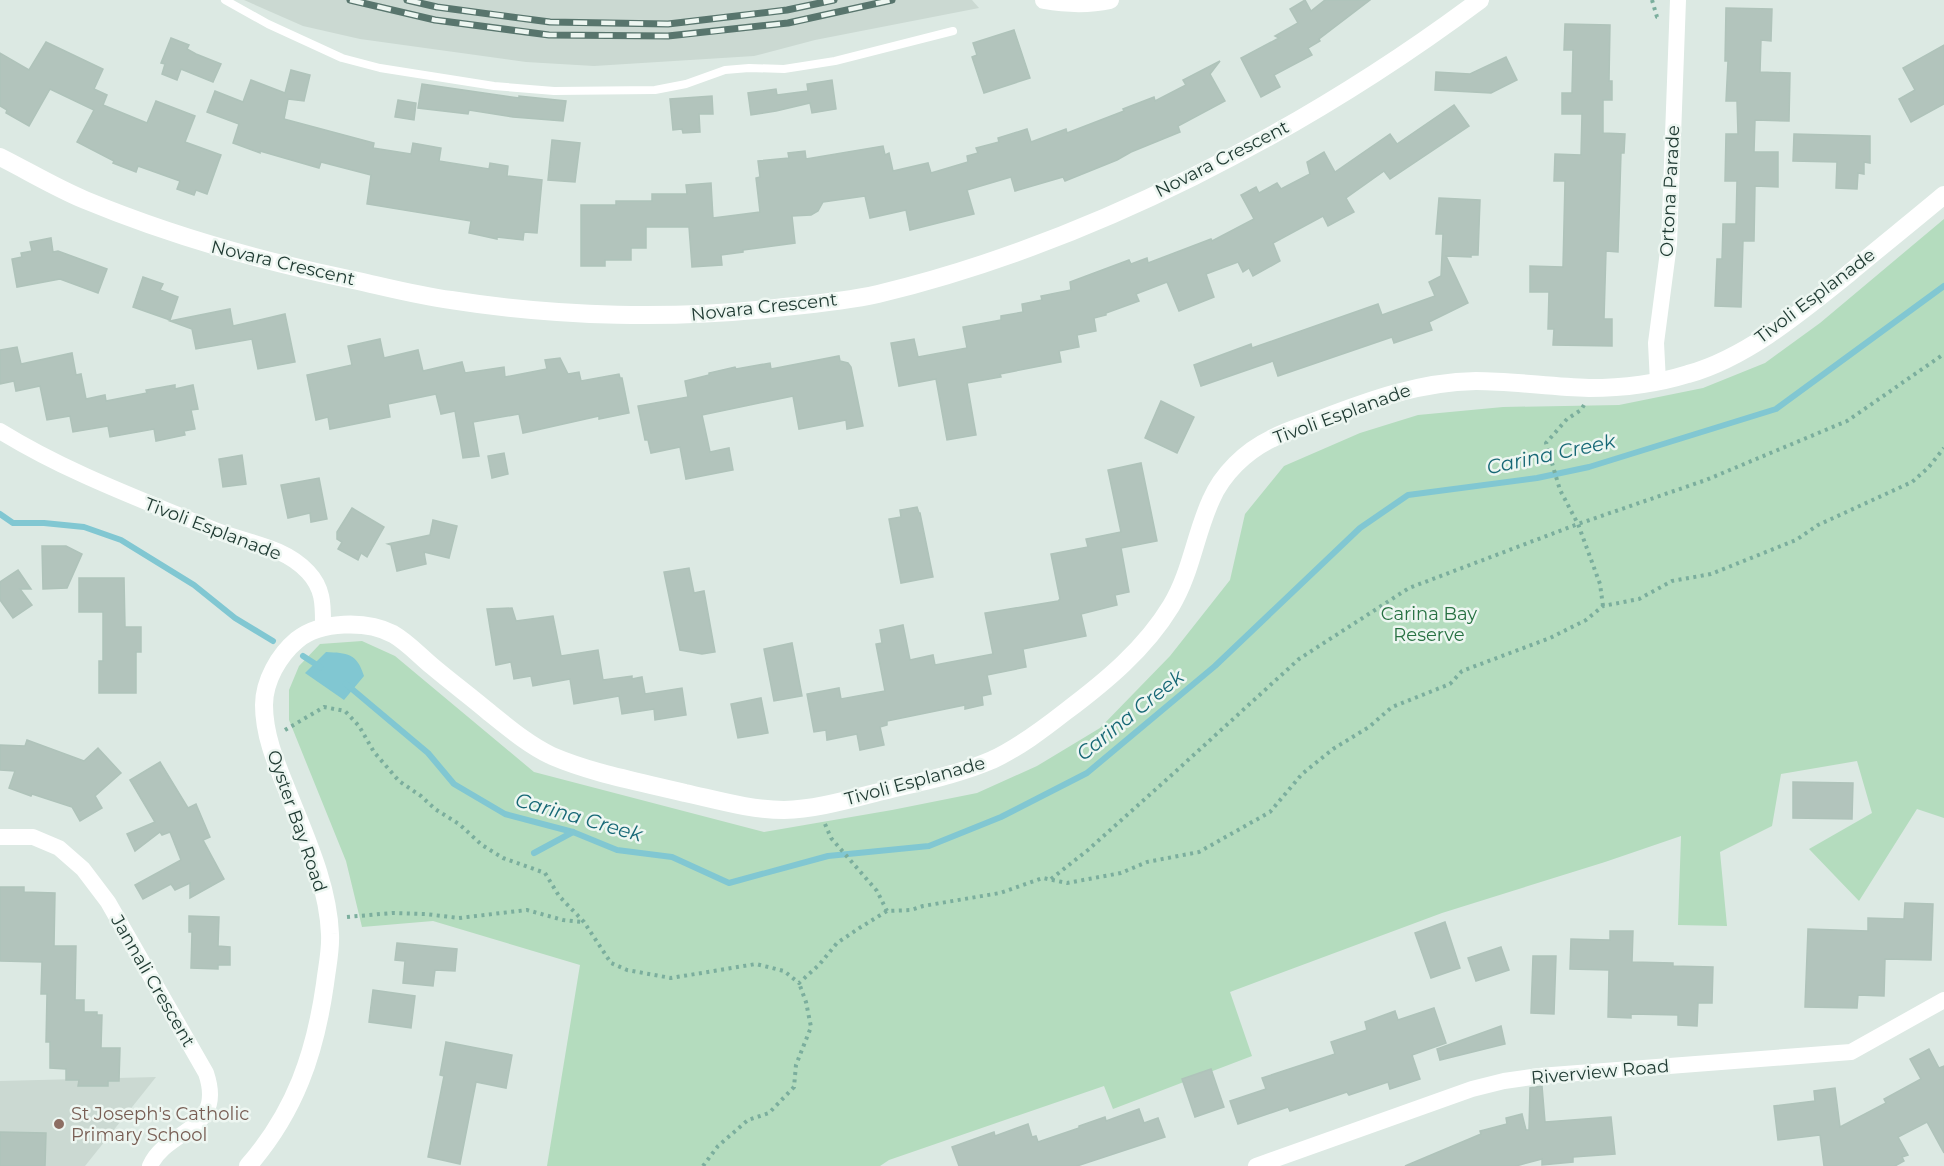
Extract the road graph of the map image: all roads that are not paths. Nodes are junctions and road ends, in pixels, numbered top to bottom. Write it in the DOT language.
graph roads {
  1 [pos="225,0"];
  2 [pos="1044,0"];
  3 [pos="1110,0"];
  4 [pos="1480,0"];
  5 [pos="1678,0"];
  6 [pos="953,31"];
  7 [pos="0,156"];
  8 [pos="1944,195"];
  9 [pos="1658,382"];
  10 [pos="0,431"];
  11 [pos="323,627"];
  12 [pos="0,837"];
  13 [pos="1944,1000"];
  14 [pos="150,1166"];
  15 [pos="248,1166"];
  16 [pos="1256,1166"];
  1 -- 6 [label="lane"];
  2 -- 3 [label="street"];
  4 -- 7 [label="street, Novara Crescent"];
  5 -- 9 [label="street, Ortona Parade"];
  8 -- 9 [label="street, Tivoli Esplanade"];
  9 -- 11 [label="street, Tivoli Esplanade"];
  10 -- 11 [label="street, Tivoli Esplanade"];
  11 -- 15 [label="street, Oyster Bay Road"];
  12 -- 14 [label="street, Jannali Crescent"];
  13 -- 16 [label="street, Riverview Road"];
}
